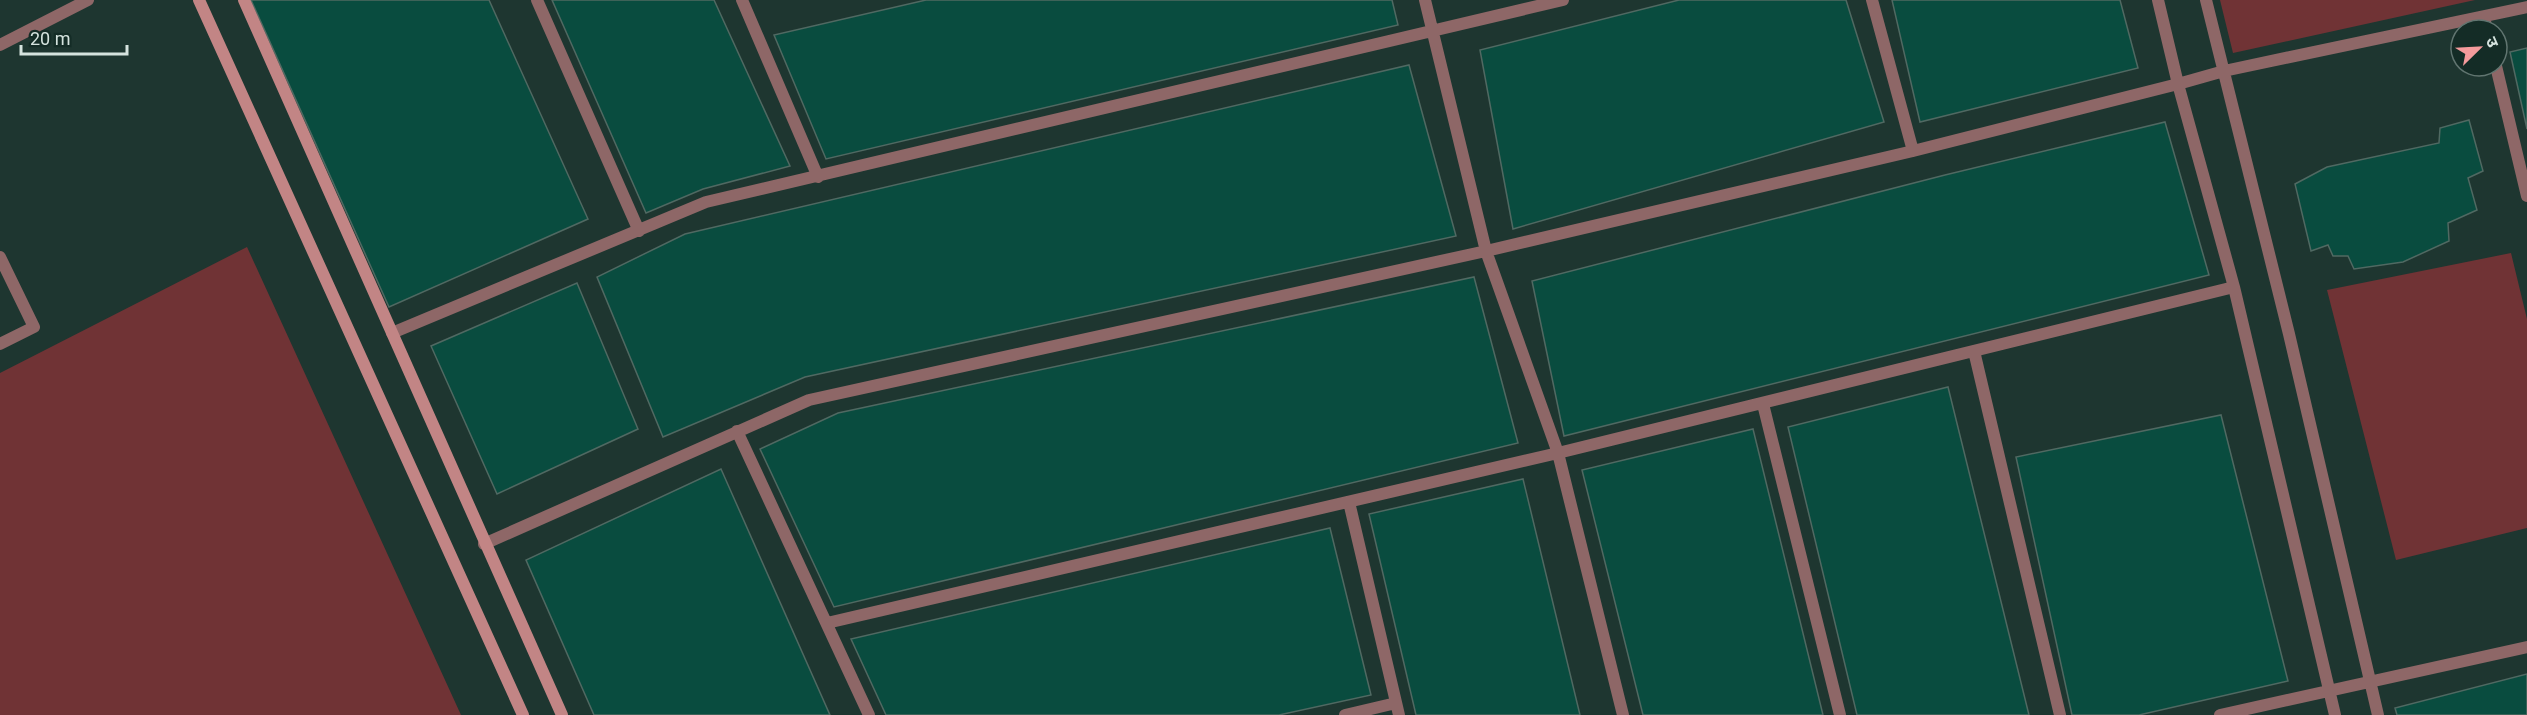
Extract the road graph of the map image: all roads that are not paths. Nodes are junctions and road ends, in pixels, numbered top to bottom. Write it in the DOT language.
graph roads {
  1 [pos="88,0"];
  2 [pos="199,0"];
  3 [pos="243,0"];
  4 [pos="537,0"];
  5 [pos="742,0"];
  6 [pos="1425,0"];
  7 [pos="1563,0"];
  8 [pos="1872,0"];
  9 [pos="2158,0"];
  10 [pos="2206,0"];
  11 [pos="2527,8"];
  12 [pos="2484,17"];
  13 [pos="1434,32"];
  14 [pos="0,45"];
  15 [pos="2223,71"];
  16 [pos="2499,78"];
  17 [pos="2178,84"];
  18 [pos="1913,151"];
  19 [pos="819,177"];
  20 [pos="2527,196"];
  21 [pos="639,231"];
  22 [pos="1486,250"];
  23 [pos="0,257"];
  24 [pos="2234,287"];
  25 [pos="392,333"];
  26 [pos="0,344"];
  27 [pos="1974,351"];
  28 [pos="1763,404"];
  29 [pos="737,431"];
  30 [pos="1558,453"];
  31 [pos="1349,502"];
  32 [pos="484,544"];
  33 [pos="827,622"];
  34 [pos="2527,647"];
  35 [pos="2371,682"];
  36 [pos="2329,691"];
  37 [pos="1397,709"];
  38 [pos="523,715"];
  39 [pos="562,715"];
  40 [pos="869,715"];
  41 [pos="1345,715"];
  42 [pos="1623,715"];
  43 [pos="1840,715"];
  44 [pos="2060,715"];
  45 [pos="2220,715"];
  46 [pos="2335,715"];
  47 [pos="2379,715"];
  1 -- 14 [label="street"];
  2 -- 38 [label="street"];
  3 -- 25 [label="street"];
  4 -- 21 [label="street"];
  5 -- 19 [label="street"];
  6 -- 13 [label="street"];
  7 -- 13 [label="street"];
  8 -- 18 [label="street"];
  9 -- 17 [label="street"];
  10 -- 15 [label="street"];
  11 -- 12 [label="street"];
  12 -- 15 [label="street"];
  13 -- 19 [label="street"];
  13 -- 22 [label="street"];
  15 -- 17 [label="street"];
  15 -- 35 [label="street"];
  16 -- 20 [label="street"];
  17 -- 18 [label="street"];
  17 -- 24 [label="street"];
  18 -- 22 [label="street"];
  19 -- 21 [label="street"];
  21 -- 25 [label="street"];
  22 -- 29 [label="street"];
  22 -- 30 [label="street"];
  23 -- 26 [label="street"];
  24 -- 27 [label="street"];
  24 -- 36 [label="street"];
  25 -- 32 [label="street"];
  27 -- 28 [label="street"];
  27 -- 44 [label="street"];
  28 -- 30 [label="street"];
  28 -- 43 [label="street"];
  29 -- 32 [label="street"];
  29 -- 33 [label="street"];
  30 -- 31 [label="street"];
  30 -- 42 [label="street"];
  31 -- 33 [label="street"];
  31 -- 37 [label="street"];
  32 -- 39 [label="street"];
  33 -- 40 [label="street"];
  34 -- 35 [label="street"];
  35 -- 36 [label="street"];
  35 -- 47 [label="street"];
  36 -- 45 [label="street"];
  36 -- 46 [label="street"];
  37 -- 41 [label="street"];
}
